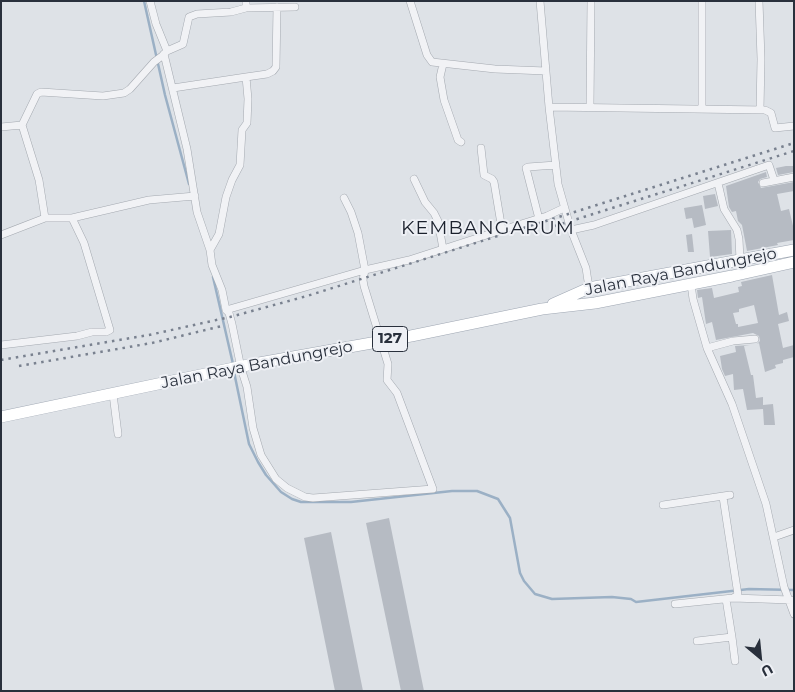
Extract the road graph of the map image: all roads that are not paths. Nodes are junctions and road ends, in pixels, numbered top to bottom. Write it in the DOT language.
graph roads {
  1 [pos="150,1"];
  2 [pos="410,1"];
  3 [pos="540,1"];
  4 [pos="591,1"];
  5 [pos="702,1"];
  6 [pos="759,1"];
  7 [pos="246,4"];
  8 [pos="277,7"];
  9 [pos="295,7"];
  10 [pos="164,54"];
  11 [pos="443,64"];
  12 [pos="546,71"];
  13 [pos="246,77"];
  14 [pos="173,88"];
  15 [pos="549,107"];
  16 [pos="590,107"];
  17 [pos="702,108"];
  18 [pos="760,110"];
  19 [pos="22,125"];
  20 [pos="794,126"];
  21 [pos="1,127"];
  22 [pos="461,142"];
  23 [pos="481,148"];
  24 [pos="556,165"];
  25 [pos="794,176"];
  26 [pos="414,179"];
  27 [pos="774,180"];
  28 [pos="763,182"];
  29 [pos="718,183"];
  30 [pos="194,196"];
  31 [pos="344,198"];
  32 [pos="564,208"];
  33 [pos="45,218"];
  34 [pos="72,218"];
  35 [pos="539,219"];
  36 [pos="502,230"];
  37 [pos="571,230"];
  38 [pos="1,235"];
  39 [pos="443,249"];
  40 [pos="210,250"];
  41 [pos="794,250"];
  42 [pos="740,260"];
  43 [pos="794,262"];
  44 [pos="365,270"];
  45 [pos="666,274"];
  46 [pos="691,284"];
  47 [pos="589,288"];
  48 [pos="669,288"];
  49 [pos="542,309"];
  50 [pos="226,310"];
  51 [pos="755,339"];
  52 [pos="380,341"];
  53 [pos="1,346"];
  54 [pos="707,348"];
  55 [pos="237,369"];
  56 [pos="113,394"];
  57 [pos="1,417"];
  58 [pos="118,434"];
  59 [pos="663,505"];
  60 [pos="794,530"];
  61 [pos="774,537"];
  62 [pos="734,595"];
  63 [pos="788,595"];
  64 [pos="675,604"];
  65 [pos="794,614"];
  66 [pos="732,637"];
  67 [pos="698,641"];
  68 [pos="735,661"];
  1 -- 10 [label="street"];
  2 -- 11 [label="street"];
  3 -- 12 [label="street"];
  4 -- 16 [label="street"];
  5 -- 17 [label="street"];
  6 -- 18 [label="street"];
  7 -- 8 [label="street"];
  7 -- 10 [label="street"];
  8 -- 9 [label="street"];
  8 -- 13 [label="street"];
  10 -- 14 [label="street"];
  10 -- 19 [label="street"];
  11 -- 12 [label="street"];
  11 -- 22 [label="street"];
  12 -- 15 [label="street"];
  13 -- 14 [label="street"];
  13 -- 40 [label="street"];
  14 -- 30 [label="street"];
  15 -- 16 [label="street"];
  15 -- 24 [label="street"];
  16 -- 17 [label="street"];
  17 -- 18 [label="street"];
  18 -- 20 [label="street"];
  19 -- 21 [label="street"];
  19 -- 33 [label="street"];
  23 -- 36 [label="street"];
  24 -- 32 [label="street"];
  24 -- 35 [label="street"];
  25 -- 27 [label="street"];
  26 -- 39 [label="street"];
  27 -- 28 [label="street"];
  27 -- 29 [label="street"];
  29 -- 37 [label="street"];
  29 -- 42 [label="street"];
  30 -- 34 [label="street"];
  30 -- 40 [label="street"];
  31 -- 44 [label="street"];
  32 -- 35 [label="street"];
  32 -- 37 [label="street"];
  33 -- 34 [label="street"];
  33 -- 38 [label="street"];
  34 -- 53 [label="street"];
  35 -- 36 [label="street"];
  36 -- 39 [label="street"];
  37 -- 47 [label="street"];
  39 -- 44 [label="street"];
  40 -- 50 [label="street"];
  41 -- 42 [label="main road, Jalan Raya Bandungrejo / 127"];
  42 -- 45 [label="main road, Jalan Raya Bandungrejo / 127"];
  43 -- 46 [label="main road, Jalan Raya Bandungrejo / 127"];
  44 -- 50 [label="street"];
  44 -- 52 [label="street"];
  45 -- 47 [label="main road, Jalan Raya Bandungrejo / 127"];
  45 -- 48 [label="main road"];
  46 -- 48 [label="main road, Jalan Raya Bandungrejo / 127"];
  46 -- 54 [label="street"];
  47 -- 49 [label="main road, Jalan Raya Bandungrejo / 127"];
  48 -- 49 [label="main road, Jalan Raya Bandungrejo / 127"];
  49 -- 52 [label="main road, Jalan Raya Bandungrejo / 127"];
  50 -- 55 [label="street"];
  51 -- 54 [label="street"];
  52 -- 55 [label="main road, Jalan Raya Bandungrejo / 127"];
  52 -- 55 [label="street"];
  54 -- 61 [label="street"];
  55 -- 56 [label="main road, Jalan Raya Bandungrejo / 127"];
  56 -- 57 [label="main road, Jalan Raya Bandungrejo / 127"];
  56 -- 58 [label="street"];
  59 -- 62 [label="street"];
  60 -- 61 [label="street"];
  61 -- 63 [label="street"];
  62 -- 63 [label="street"];
  62 -- 64 [label="street"];
  62 -- 66 [label="street"];
  63 -- 65 [label="street"];
  66 -- 67 [label="street"];
  66 -- 68 [label="street"];
}
